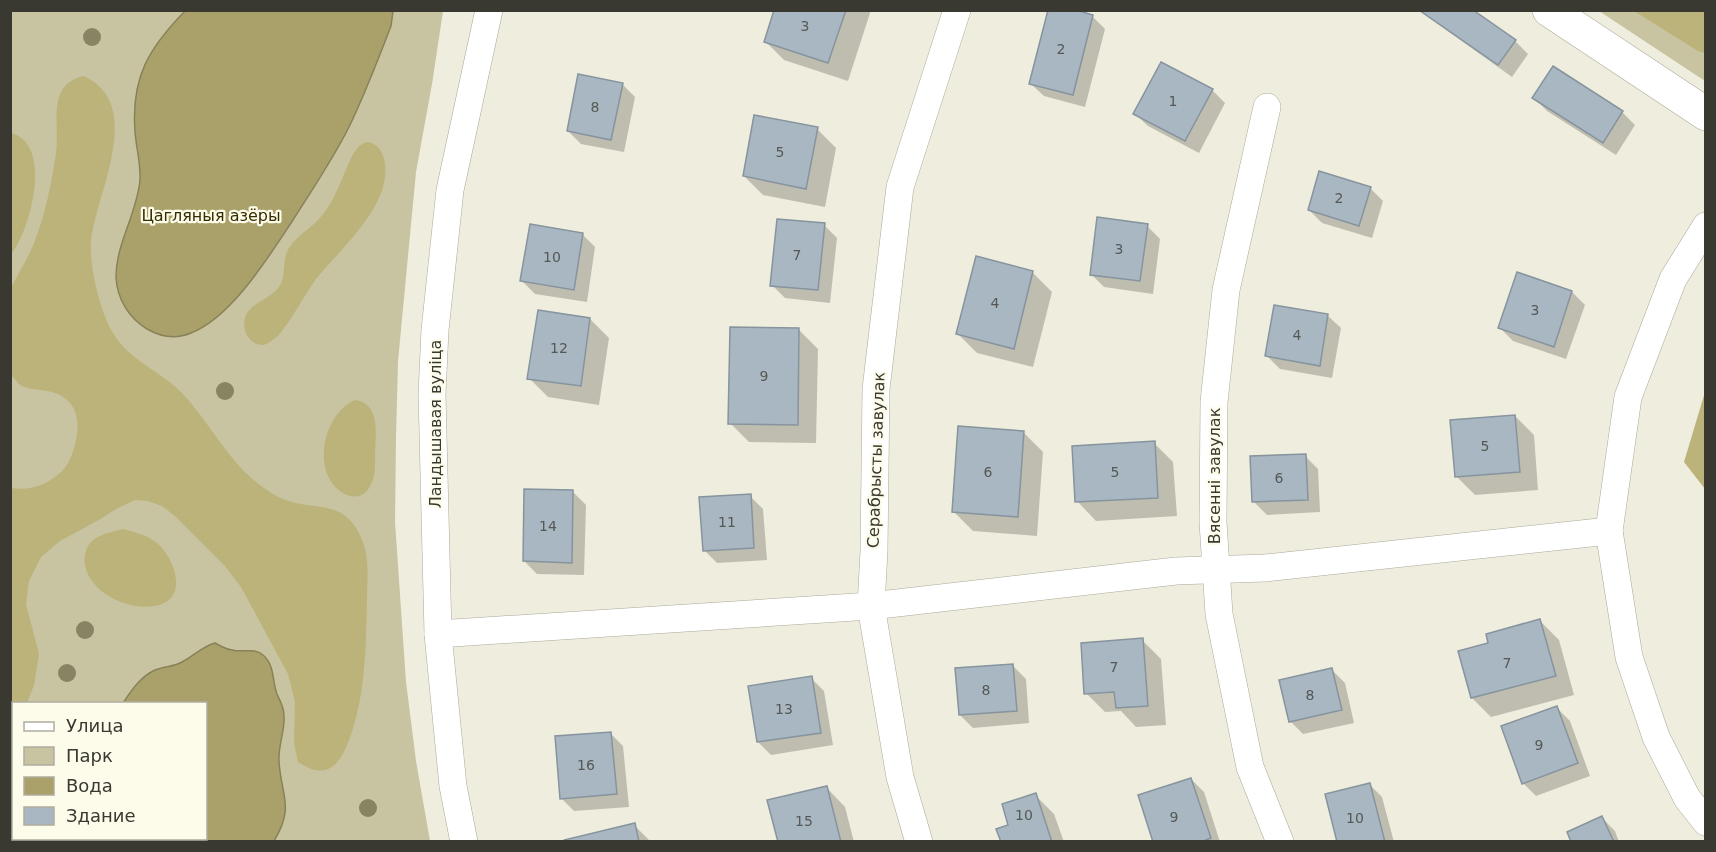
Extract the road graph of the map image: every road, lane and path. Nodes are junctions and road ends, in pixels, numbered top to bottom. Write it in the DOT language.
graph roads {
  1 [pos="489,10"];
  2 [pos="957,10"];
  3 [pos="1549,10"];
  4 [pos="1267,107"];
  5 [pos="1706,114"];
  6 [pos="1706,226"];
  7 [pos="1609,531"];
  8 [pos="1215,569"];
  9 [pos="871,606"];
  10 [pos="438,634"];
  11 [pos="1706,822"];
  12 [pos="464,842"];
  13 [pos="919,842"];
  14 [pos="1280,842"];
  1 -- 10 [label="street, Ландышавая вуліца"];
  2 -- 9 [label="street, Серабрысты завулак"];
  3 -- 5 [label="street"];
  4 -- 8 [label="street, Вясенні завулак"];
  6 -- 7 [label="street"];
  7 -- 8 [label="street"];
  7 -- 11 [label="street"];
  8 -- 9 [label="street"];
  8 -- 14 [label="street, Вясенні завулак"];
  9 -- 10 [label="street"];
  9 -- 13 [label="street, Серабрысты завулак"];
  10 -- 12 [label="street, Ландышавая вуліца"];
}
